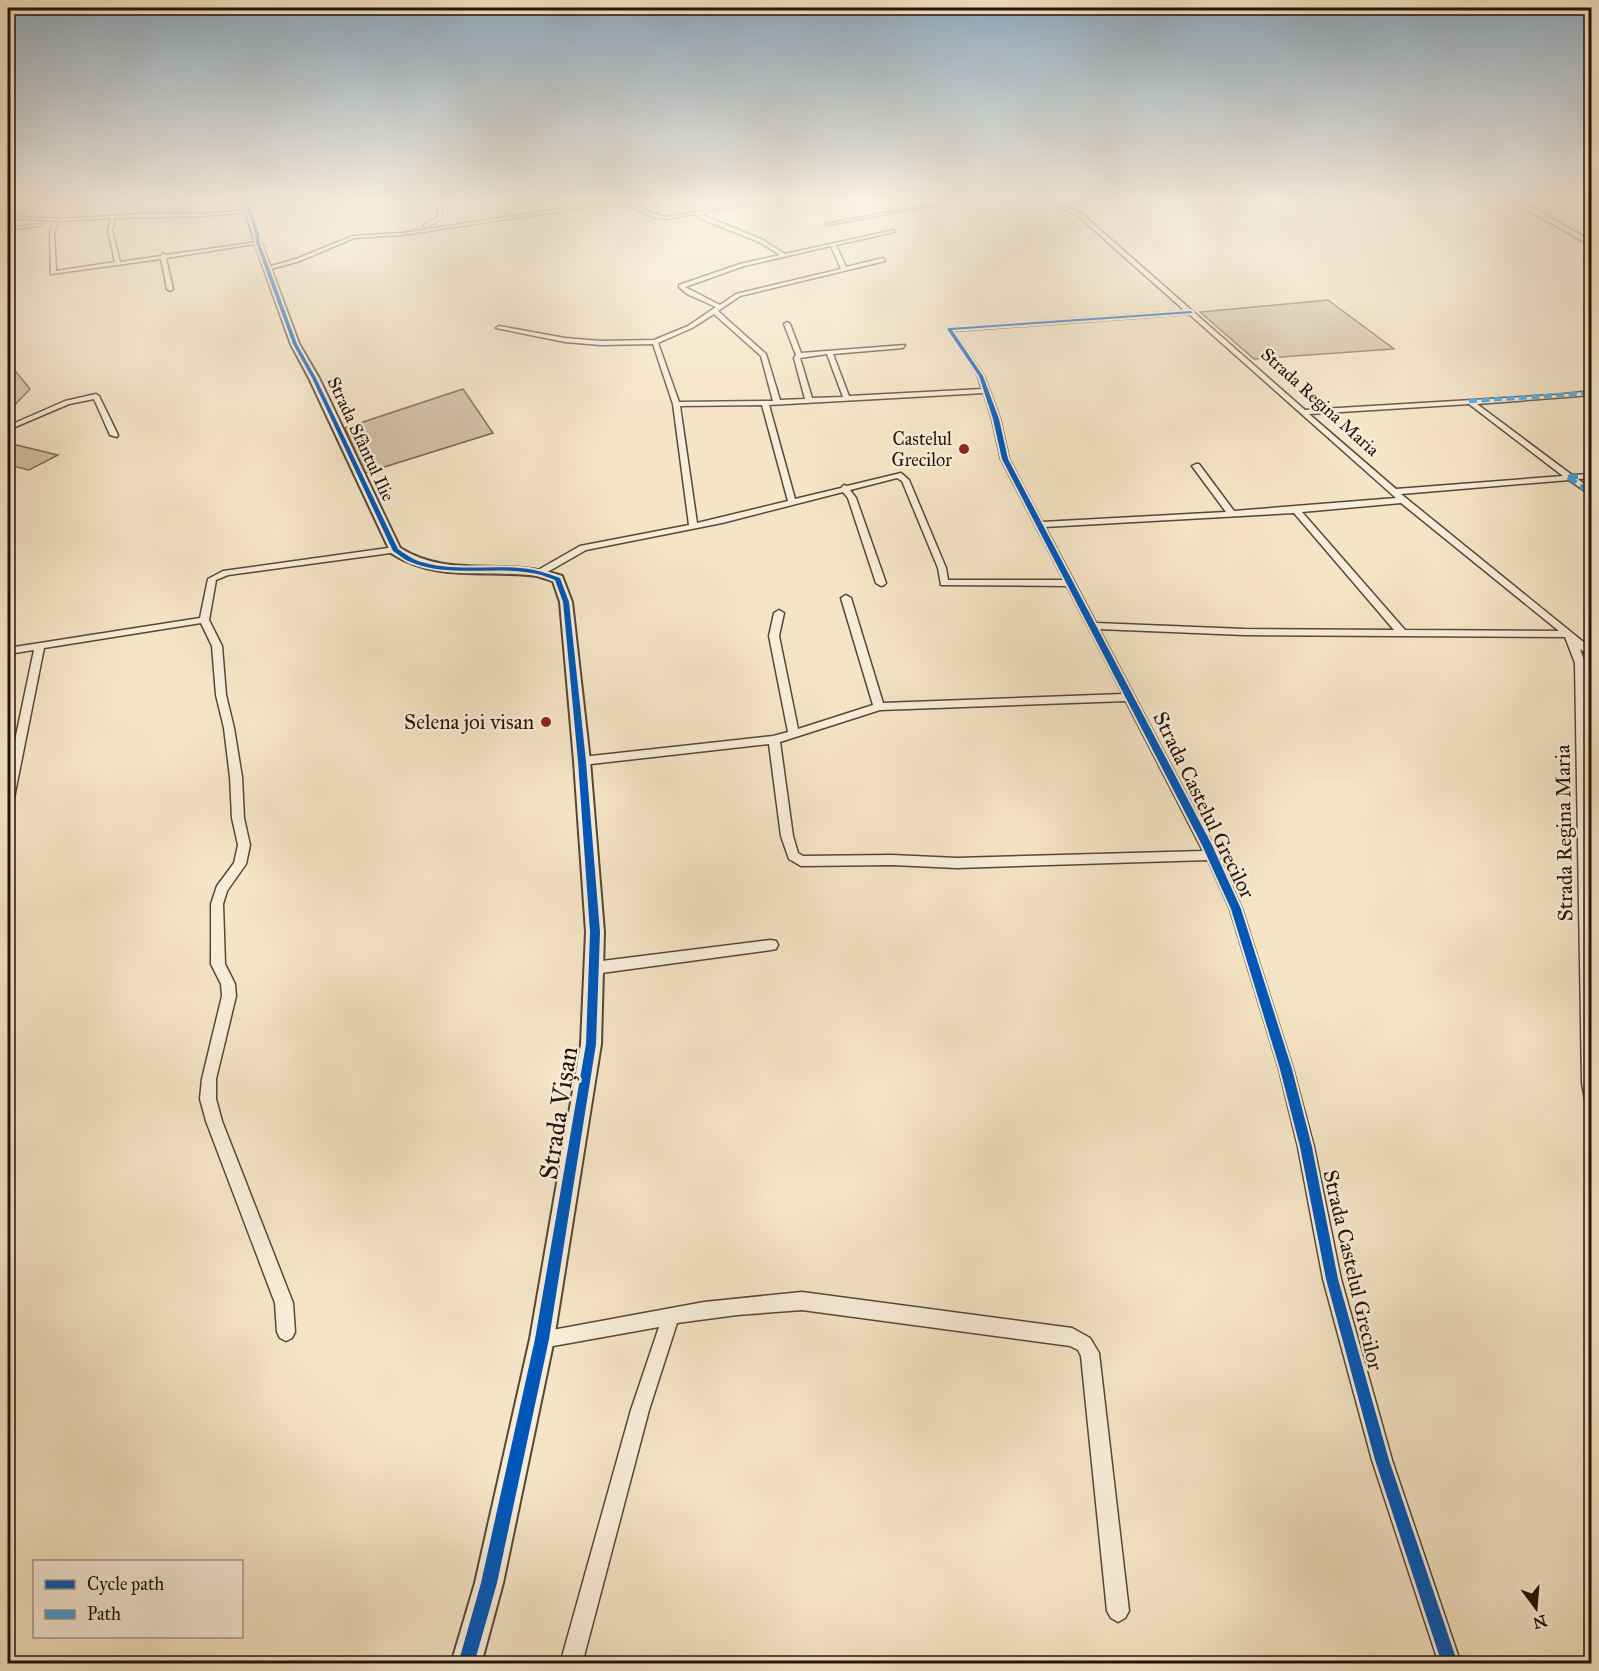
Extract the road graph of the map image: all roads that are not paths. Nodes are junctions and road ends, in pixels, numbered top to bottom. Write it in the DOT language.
graph roads {
  1 [pos="168,279"];
  2 [pos="271,279"];
  3 [pos="701,279"];
  4 [pos="803,279"];
  5 [pos="1153,279"];
  6 [pos="170,289"];
  7 [pos="716,309"];
  8 [pos="1191,312"];
  9 [pos="788,324"];
  10 [pos="499,328"];
  11 [pos="655,342"];
  12 [pos="903,346"];
  13 [pos="829,352"];
  14 [pos="800,355"];
  15 [pos="987,391"];
  16 [pos="1592,393"];
  17 [pos="847,399"];
  18 [pos="809,401"];
  19 [pos="1469,401"];
  20 [pos="765,403"];
  21 [pos="777,403"];
  22 [pos="676,404"];
  23 [pos="1304,412"];
  24 [pos="8,428"];
  25 [pos="114,435"];
  26 [pos="1196,466"];
  27 [pos="1592,476"];
  28 [pos="1568,477"];
  29 [pos="844,488"];
  30 [pos="1394,492"];
  31 [pos="1592,494"];
  32 [pos="1403,500"];
  33 [pos="792,502"];
  34 [pos="1296,510"];
  35 [pos="1232,514"];
  36 [pos="1040,525"];
  37 [pos="693,526"];
  38 [pos="395,550"];
  39 [pos="541,572"];
  40 [pos="881,583"];
  41 [pos="1071,583"];
  42 [pos="846,598"];
  43 [pos="778,613"];
  44 [pos="204,621"];
  45 [pos="1093,626"];
  46 [pos="1402,633"];
  47 [pos="1569,634"];
  48 [pos="40,646"];
  49 [pos="8,651"];
  50 [pos="1592,655"];
  51 [pos="1131,697"];
  52 [pos="879,707"];
  53 [pos="794,735"];
  54 [pos="774,740"];
  55 [pos="582,761"];
  56 [pos="8,798"];
  57 [pos="1212,855"];
  58 [pos="771,945"];
  59 [pos="594,968"];
  60 [pos="1592,1105"];
  61 [pos="671,1316"];
  62 [pos="286,1332"];
  63 [pos="542,1339"];
  64 [pos="1118,1611"];
  65 [pos="466,1664"];
  66 [pos="571,1664"];
  67 [pos="1450,1664"];
  1 -- 6 [label="street"];
  2 -- 38 [label="street, Strada Sfântul Ilie"];
  3 -- 7 [label="street"];
  4 -- 7 [label="street"];
  5 -- 8 [label="street, Strada Regina Maria"];
  7 -- 11 [label="street"];
  7 -- 21 [label="street"];
  8 -- 15 [label="street, Strada Castelul Grecilor"];
  8 -- 23 [label="street, Strada Regina Maria"];
  9 -- 14 [label="street"];
  10 -- 11 [label="street"];
  11 -- 22 [label="street"];
  12 -- 13 [label="street"];
  13 -- 14 [label="street"];
  13 -- 17 [label="street"];
  14 -- 18 [label="street"];
  15 -- 17 [label="street"];
  15 -- 36 [label="street, Strada Castelul Grecilor"];
  16 -- 19 [label="street"];
  17 -- 18 [label="street"];
  18 -- 21 [label="street"];
  19 -- 23 [label="street"];
  19 -- 28 [label="street"];
  20 -- 21 [label="street"];
  20 -- 22 [label="street"];
  20 -- 33 [label="street"];
  22 -- 37 [label="street"];
  23 -- 30 [label="street, Strada Regina Maria"];
  24 -- 25 [label="street"];
  26 -- 35 [label="street"];
  27 -- 28 [label="street"];
  28 -- 30 [label="street"];
  28 -- 31 [label="street"];
  29 -- 33 [label="street"];
  29 -- 40 [label="street"];
  29 -- 41 [label="street"];
  30 -- 32 [label="street, Strada Regina Maria"];
  32 -- 34 [label="street"];
  32 -- 47 [label="street, Strada Regina Maria"];
  33 -- 37 [label="street"];
  34 -- 35 [label="street"];
  34 -- 46 [label="street"];
  35 -- 36 [label="street"];
  36 -- 41 [label="street, Strada Castelul Grecilor"];
  37 -- 39 [label="street"];
  38 -- 39 [label="street"];
  38 -- 44 [label="street"];
  39 -- 55 [label="street, Strada Vișan"];
  41 -- 45 [label="street, Strada Castelul Grecilor"];
  42 -- 52 [label="street"];
  43 -- 53 [label="street"];
  44 -- 48 [label="street"];
  44 -- 62 [label="street"];
  45 -- 46 [label="street"];
  45 -- 51 [label="street, Strada Castelul Grecilor"];
  46 -- 47 [label="street"];
  47 -- 50 [label="street"];
  47 -- 60 [label="street, Strada Regina Maria"];
  48 -- 49 [label="street"];
  48 -- 56 [label="street"];
  51 -- 52 [label="street"];
  51 -- 57 [label="street, Strada Castelul Grecilor"];
  52 -- 53 [label="street"];
  53 -- 54 [label="street"];
  54 -- 55 [label="street"];
  54 -- 57 [label="street"];
  55 -- 59 [label="street, Strada Vișan"];
  57 -- 67 [label="street, Strada Castelul Grecilor"];
  58 -- 59 [label="street"];
  59 -- 63 [label="street, Strada Vișan"];
  61 -- 63 [label="street"];
  61 -- 64 [label="street"];
  61 -- 66 [label="street"];
  63 -- 65 [label="street, Strada Vișan"];
}
